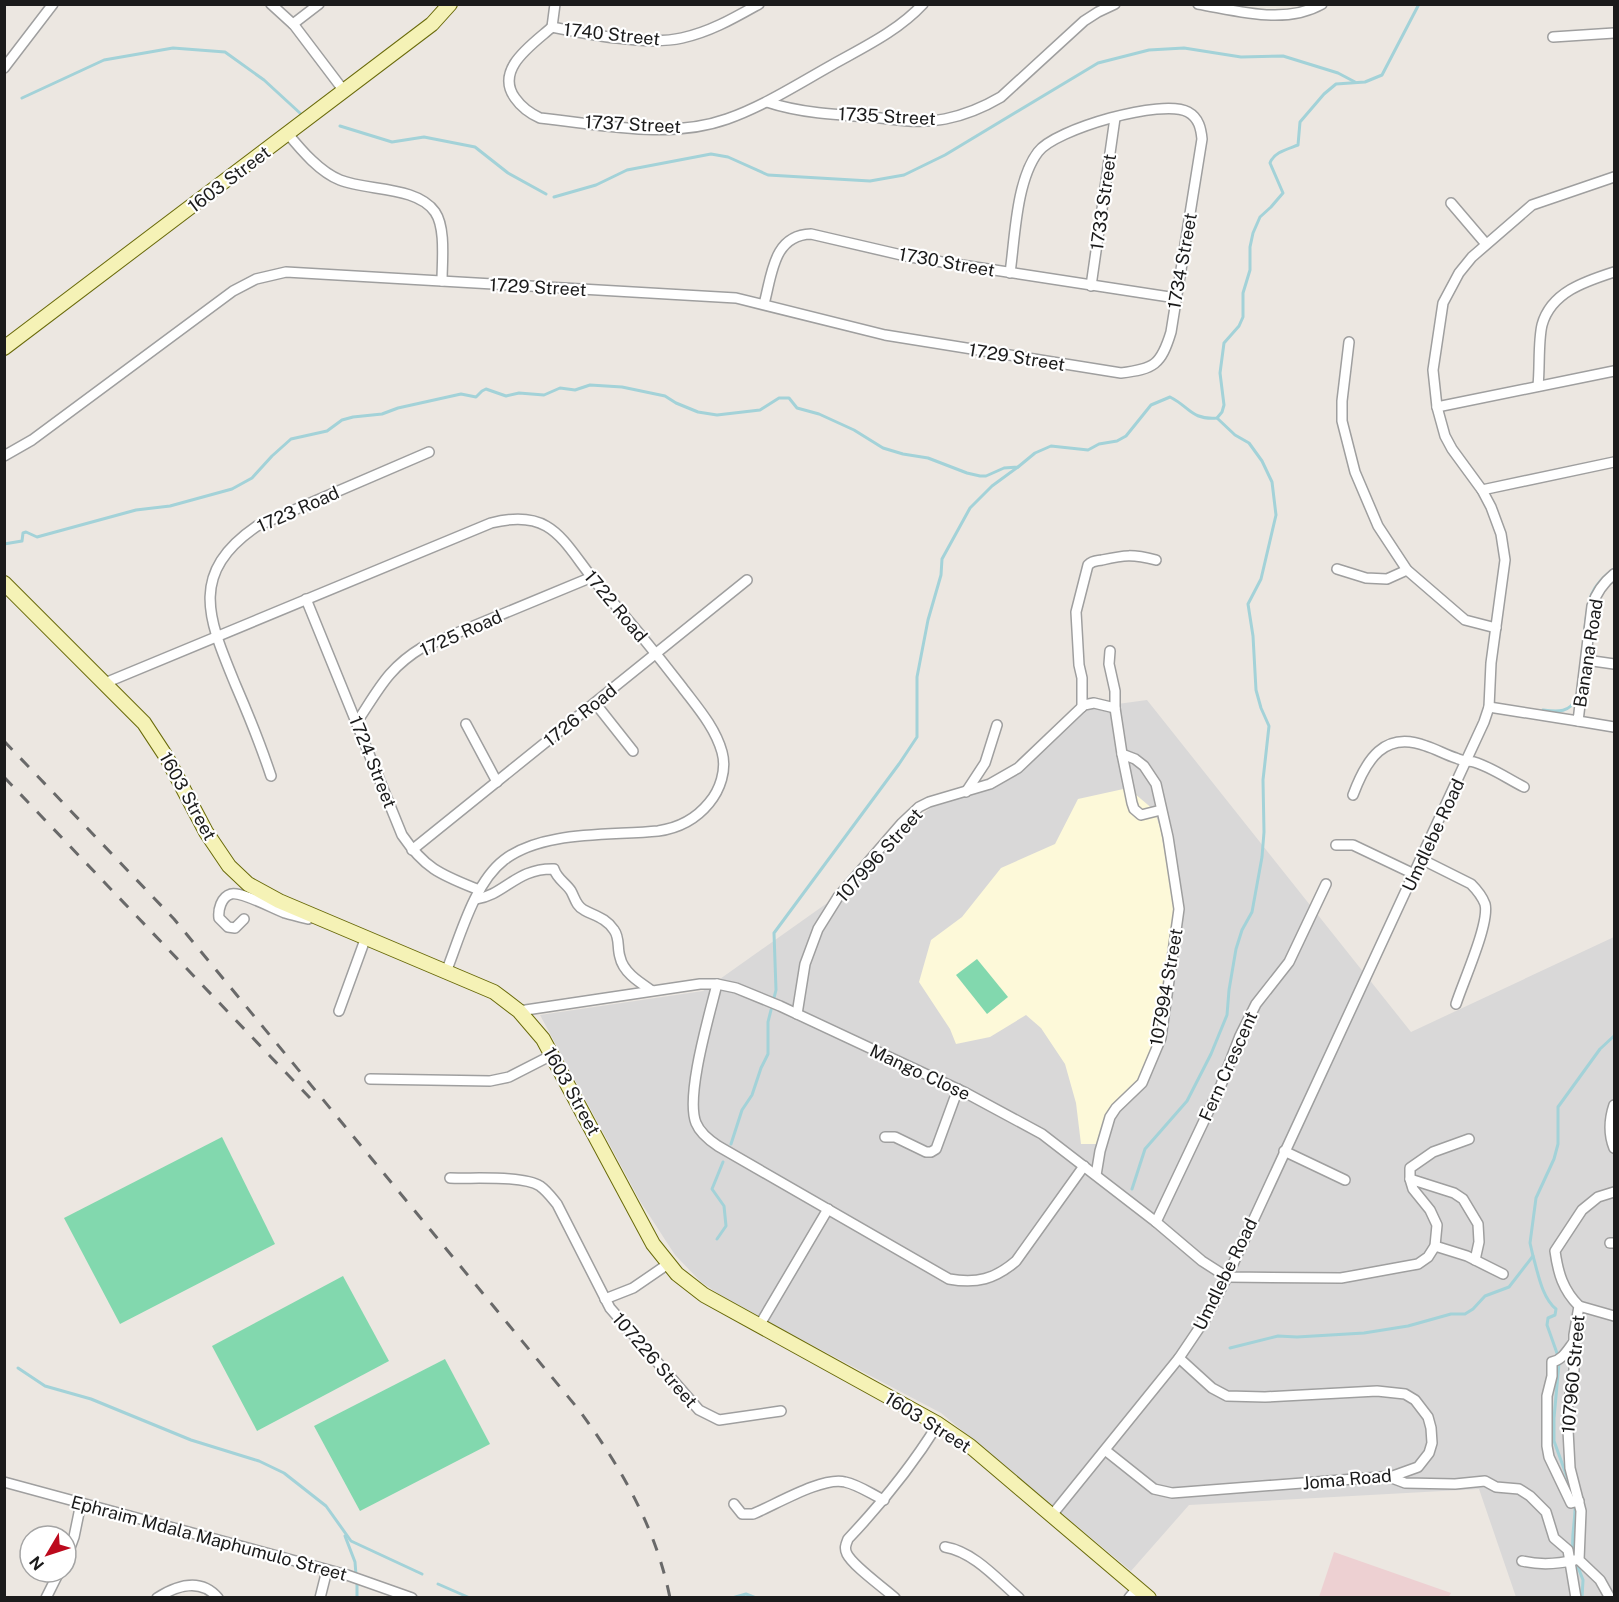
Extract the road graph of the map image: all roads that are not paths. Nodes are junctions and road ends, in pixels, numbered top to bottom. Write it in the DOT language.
graph roads {
  1 [pos="53,4"];
  2 [pos="271,4"];
  3 [pos="319,4"];
  4 [pos="450,4"];
  5 [pos="555,4"];
  6 [pos="759,4"];
  7 [pos="923,4"];
  8 [pos="1115,4"];
  9 [pos="1198,4"];
  10 [pos="1323,4"];
  11 [pos="293,24"];
  12 [pos="552,27"];
  13 [pos="1614,33"];
  14 [pos="1552,37"];
  15 [pos="4,68"];
  16 [pos="344,91"];
  17 [pos="767,102"];
  18 [pos="1115,118"];
  19 [pos="288,134"];
  20 [pos="1614,177"];
  21 [pos="1451,202"];
  22 [pos="1486,244"];
  23 [pos="1614,272"];
  24 [pos="1011,273"];
  25 [pos="442,281"];
  26 [pos="1091,286"];
  27 [pos="1176,298"];
  28 [pos="764,304"];
  29 [pos="1349,342"];
  30 [pos="4,348"];
  31 [pos="1614,371"];
  32 [pos="1121,373"];
  33 [pos="1538,386"];
  34 [pos="1437,407"];
  35 [pos="429,452"];
  36 [pos="4,456"];
  37 [pos="1614,462"];
  38 [pos="1482,490"];
  39 [pos="1156,560"];
  40 [pos="1337,569"];
  41 [pos="1407,570"];
  42 [pos="1614,574"];
  43 [pos="592,577"];
  44 [pos="747,580"];
  45 [pos="4,583"];
  46 [pos="306,599"];
  47 [pos="1496,628"];
  48 [pos="215,636"];
  49 [pos="1110,651"];
  50 [pos="656,653"];
  51 [pos="1586,660"];
  52 [pos="1614,664"];
  53 [pos="105,683"];
  54 [pos="595,703"];
  55 [pos="1082,707"];
  56 [pos="1489,707"];
  57 [pos="1115,708"];
  58 [pos="1578,721"];
  59 [pos="357,722"];
  60 [pos="466,724"];
  61 [pos="997,725"];
  62 [pos="1614,727"];
  63 [pos="633,751"];
  64 [pos="1122,754"];
  65 [pos="1467,762"];
  66 [pos="272,776"];
  67 [pos="497,782"];
  68 [pos="1524,787"];
  69 [pos="966,792"];
  70 [pos="1353,795"];
  71 [pos="1161,810"];
  72 [pos="1336,845"];
  73 [pos="412,850"];
  74 [pos="1421,859"];
  75 [pos="1414,874"];
  76 [pos="1326,884"];
  77 [pos="477,895"];
  78 [pos="244,919"];
  79 [pos="325,920"];
  80 [pos="366,937"];
  81 [pos="446,972"];
  82 [pos="717,984"];
  83 [pos="651,990"];
  84 [pos="1456,1004"];
  85 [pos="339,1011"];
  86 [pos="519,1011"];
  87 [pos="797,1014"];
  88 [pos="552,1055"];
  89 [pos="370,1079"];
  90 [pos="958,1089"];
  91 [pos="1614,1105"];
  92 [pos="885,1137"];
  93 [pos="1469,1139"];
  94 [pos="1614,1148"];
  95 [pos="1284,1152"];
  96 [pos="1084,1166"];
  97 [pos="1096,1175"];
  98 [pos="450,1178"];
  99 [pos="1410,1179"];
  100 [pos="1346,1180"];
  101 [pos="1614,1192"];
  102 [pos="828,1209"];
  103 [pos="1156,1222"];
  104 [pos="1435,1246"];
  105 [pos="1475,1260"];
  106 [pos="668,1264"];
  107 [pos="1503,1274"];
  108 [pos="1227,1277"];
  109 [pos="605,1299"];
  110 [pos="1580,1306"];
  111 [pos="1614,1316"];
  112 [pos="759,1326"];
  113 [pos="1573,1343"];
  114 [pos="1179,1358"];
  115 [pos="781,1412"];
  116 [pos="938,1424"];
  117 [pos="1105,1450"];
  118 [pos="1389,1477"];
  119 [pos="4,1482"];
  120 [pos="884,1500"];
  121 [pos="1575,1502"];
  122 [pos="81,1503"];
  123 [pos="734,1504"];
  124 [pos="1052,1515"];
  125 [pos="77,1524"];
  126 [pos="945,1547"];
  127 [pos="1575,1560"];
  128 [pos="1522,1561"];
  129 [pos="327,1570"];
  130 [pos="53,1584"];
  131 [pos="1133,1593"];
  132 [pos="46,1598"];
  133 [pos="157,1598"];
  134 [pos="218,1598"];
  135 [pos="320,1598"];
  136 [pos="412,1598"];
  137 [pos="895,1598"];
  138 [pos="1018,1598"];
  139 [pos="1149,1598"];
  140 [pos="1576,1598"];
  141 [pos="1610,1598"];
  1 -- 15 [label="street"];
  2 -- 11 [label="street"];
  3 -- 11 [label="street"];
  4 -- 16 [label="street, 1603 Street"];
  5 -- 12 [label="street, 1740 Street"];
  6 -- 12 [label="street, 1740 Street"];
  7 -- 17 [label="street, 1737 Street"];
  8 -- 17 [label="street, 1735 Street"];
  9 -- 10 [label="street"];
  11 -- 16 [label="street"];
  12 -- 17 [label="street, 1737 Street"];
  13 -- 14 [label="street"];
  16 -- 19 [label="street, 1603 Street"];
  18 -- 24 [label="street"];
  18 -- 26 [label="street, 1733 Street"];
  18 -- 27 [label="street, 1734 Street"];
  19 -- 25 [label="street"];
  19 -- 30 [label="street, 1603 Street"];
  20 -- 22 [label="street, Umdlebe Road"];
  21 -- 22 [label="street"];
  22 -- 34 [label="street, Umdlebe Road"];
  23 -- 33 [label="street"];
  24 -- 26 [label="street, 1730 Street"];
  24 -- 28 [label="street, 1730 Street"];
  25 -- 28 [label="street, 1729 Street"];
  25 -- 36 [label="street, 1729 Street"];
  26 -- 27 [label="street, 1730 Street"];
  27 -- 32 [label="street, 1734 Street"];
  28 -- 32 [label="street, 1729 Street"];
  29 -- 41 [label="street"];
  31 -- 33 [label="street"];
  33 -- 34 [label="street"];
  34 -- 38 [label="street, Umdlebe Road"];
  35 -- 48 [label="street, 1723 Road"];
  37 -- 38 [label="street"];
  38 -- 47 [label="street, Umdlebe Road"];
  39 -- 55 [label="street"];
  40 -- 41 [label="street"];
  41 -- 47 [label="street"];
  42 -- 51 [label="street, Banana Road"];
  43 -- 46 [label="street, 1722 Road"];
  43 -- 50 [label="street, 1722 Road"];
  43 -- 59 [label="street, 1725 Road"];
  44 -- 50 [label="street, 1726 Road"];
  45 -- 53 [label="street, 1603 Street"];
  46 -- 48 [label="street, 1722 Road"];
  46 -- 59 [label="street, 1724 Street"];
  47 -- 56 [label="street, Umdlebe Road"];
  48 -- 53 [label="street, 1722 Road"];
  48 -- 66 [label="street, 1723 Road"];
  49 -- 57 [label="street"];
  50 -- 54 [label="street, 1726 Road"];
  50 -- 77 [label="street, 1722 Road"];
  51 -- 52 [label="street"];
  51 -- 58 [label="street, Banana Road"];
  53 -- 79 [label="street, 1603 Street"];
  54 -- 63 [label="street"];
  54 -- 67 [label="street, 1726 Road"];
  55 -- 57 [label="street"];
  55 -- 69 [label="street, 107996 Street"];
  56 -- 58 [label="street, Banana Road"];
  56 -- 65 [label="street, Umdlebe Road"];
  57 -- 64 [label="street"];
  58 -- 62 [label="street"];
  59 -- 73 [label="street, 1724 Street"];
  60 -- 67 [label="street"];
  61 -- 69 [label="street"];
  64 -- 71 [label="street, 107994 Street"];
  64 -- 71 [label="street"];
  65 -- 68 [label="street"];
  65 -- 70 [label="street"];
  65 -- 74 [label="street, Umdlebe Road"];
  67 -- 73 [label="street, 1726 Road"];
  69 -- 87 [label="street, 107996 Street"];
  71 -- 97 [label="street, 107994 Street"];
  72 -- 75 [label="street"];
  73 -- 77 [label="street, 1724 Street"];
  74 -- 75 [label="street, Umdlebe Road"];
  74 -- 84 [label="street"];
  75 -- 95 [label="street, Umdlebe Road"];
  76 -- 103 [label="street, Fern Crescent"];
  77 -- 81 [label="street, 1722 Road"];
  77 -- 83 [label="street"];
  78 -- 79 [label="street"];
  79 -- 80 [label="street, 1603 Street"];
  80 -- 81 [label="street, 1603 Street"];
  80 -- 85 [label="street"];
  81 -- 86 [label="street, 1603 Street"];
  82 -- 83 [label="street, Mango Close"];
  82 -- 87 [label="street, Mango Close"];
  82 -- 102 [label="street"];
  83 -- 86 [label="street, Mango Close"];
  86 -- 88 [label="street, 1603 Street"];
  87 -- 90 [label="street, Mango Close"];
  88 -- 89 [label="street"];
  88 -- 106 [label="street, 1603 Street"];
  90 -- 92 [label="street"];
  90 -- 96 [label="street, Mango Close"];
  91 -- 94 [label="street"];
  93 -- 99 [label="street"];
  95 -- 100 [label="street"];
  95 -- 108 [label="street, Umdlebe Road"];
  96 -- 97 [label="street, Mango Close"];
  96 -- 102 [label="street"];
  97 -- 103 [label="street, Mango Close"];
  98 -- 109 [label="street, 107226 Street"];
  99 -- 104 [label="street"];
  99 -- 105 [label="street"];
  101 -- 110 [label="street, 107960 Street"];
  102 -- 112 [label="street"];
  103 -- 108 [label="street, Mango Close"];
  104 -- 105 [label="street"];
  104 -- 108 [label="street"];
  105 -- 107 [label="street"];
  106 -- 109 [label="street, 107226 Street"];
  106 -- 112 [label="street, 1603 Street"];
  108 -- 114 [label="street, Umdlebe Road"];
  109 -- 115 [label="street, 107226 Street"];
  110 -- 111 [label="street"];
  110 -- 113 [label="street, 107960 Street"];
  112 -- 116 [label="street, 1603 Street"];
  113 -- 121 [label="street, 107960 Street"];
  113 -- 121 [label="street"];
  114 -- 117 [label="street, Umdlebe Road"];
  114 -- 118 [label="street, Joma Road"];
  116 -- 120 [label="street"];
  116 -- 124 [label="street, 1603 Street"];
  117 -- 118 [label="street, Joma Road"];
  117 -- 124 [label="street, Umdlebe Road"];
  118 -- 127 [label="street"];
  119 -- 122 [label="street, Ephraim Mdala Maphumulo Street"];
  120 -- 123 [label="street"];
  120 -- 137 [label="street"];
  121 -- 127 [label="street"];
  122 -- 125 [label="street"];
  122 -- 129 [label="street, Ephraim Mdala Maphumulo Street"];
  124 -- 131 [label="street, 1603 Street"];
  126 -- 138 [label="street"];
  127 -- 128 [label="street"];
  127 -- 140 [label="street"];
  127 -- 141 [label="street"];
  129 -- 135 [label="street"];
  129 -- 136 [label="street, Ephraim Mdala Maphumulo Street"];
  130 -- 132 [label="street"];
  131 -- 139 [label="street, 1603 Street"];
  133 -- 134 [label="street"];
}
